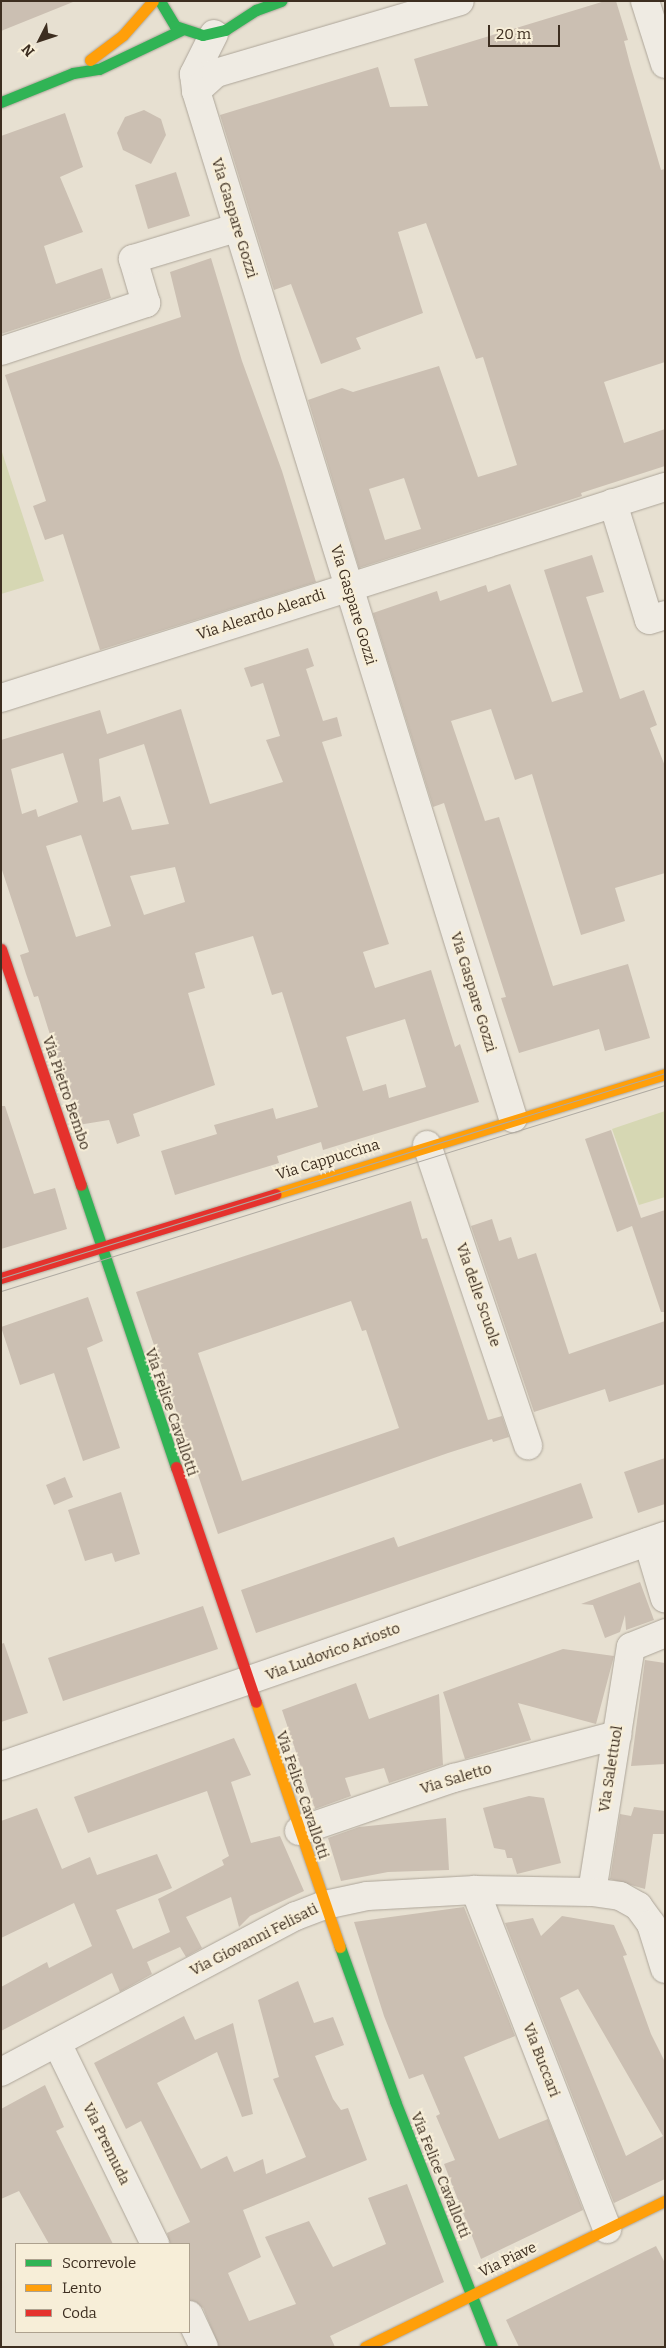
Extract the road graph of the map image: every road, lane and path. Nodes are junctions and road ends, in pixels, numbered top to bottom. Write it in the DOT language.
graph roads {
  1 [pos="154,1"];
  2 [pos="160,1"];
  3 [pos="245,1"];
  4 [pos="282,1"];
  5 [pos="460,1"];
  6 [pos="645,1"];
  7 [pos="224,28"];
  8 [pos="181,30"];
  9 [pos="665,64"];
  10 [pos="74,74"];
  11 [pos="196,91"];
  12 [pos="1,102"];
  13 [pos="236,228"];
  14 [pos="1,351"];
  15 [pos="665,487"];
  16 [pos="613,503"];
  17 [pos="347,587"];
  18 [pos="657,618"];
  19 [pos="1,698"];
  20 [pos="1,949"];
  21 [pos="665,1074"];
  22 [pos="512,1118"];
  23 [pos="427,1145"];
  24 [pos="101,1247"];
  25 [pos="1,1278"];
  26 [pos="528,1444"];
  27 [pos="656,1539"];
  28 [pos="665,1599"];
  29 [pos="665,1633"];
  30 [pos="247,1683"];
  31 [pos="616,1735"];
  32 [pos="1,1766"];
  33 [pos="299,1831"];
  34 [pos="475,1890"];
  35 [pos="592,1892"];
  36 [pos="325,1905"];
  37 [pos="658,1922"];
  38 [pos="665,1969"];
  39 [pos="57,2043"];
  40 [pos="1,2072"];
  41 [pos="665,2201"];
  42 [pos="607,2229"];
  43 [pos="154,2243"];
  44 [pos="471,2295"];
  45 [pos="190,2317"];
  46 [pos="204,2347"];
  47 [pos="365,2347"];
  48 [pos="492,2347"];
  1 -- 10 [label="street"];
  2 -- 8 [label="street"];
  3 -- 7 [label="street"];
  4 -- 7 [label="street"];
  5 -- 11 [label="street"];
  6 -- 9 [label="street"];
  7 -- 8 [label="street"];
  7 -- 11 [label="street, Via Gaspare Gozzi"];
  8 -- 10 [label="street"];
  10 -- 12 [label="street"];
  11 -- 13 [label="street, Via Gaspare Gozzi"];
  13 -- 14 [label="street"];
  13 -- 17 [label="street, Via Gaspare Gozzi"];
  15 -- 16 [label="street, Via Aleardo Aleardi"];
  16 -- 17 [label="street, Via Aleardo Aleardi"];
  16 -- 18 [label="street"];
  17 -- 19 [label="street, Via Aleardo Aleardi"];
  17 -- 22 [label="street, Via Gaspare Gozzi"];
  20 -- 24 [label="street, Via Pietro Bembo"];
  21 -- 22 [label="street, Via Cappuccina"];
  22 -- 23 [label="street, Via Cappuccina"];
  23 -- 24 [label="street, Via Cappuccina"];
  23 -- 26 [label="street, Via delle Scuole"];
  24 -- 25 [label="street, Via Cappuccina"];
  24 -- 30 [label="street, Via Felice Cavallotti"];
  27 -- 28 [label="street"];
  27 -- 30 [label="street, Via Ludovico Ariosto"];
  29 -- 31 [label="street, Via Salettuol"];
  30 -- 32 [label="street, Via Ludovico Ariosto"];
  30 -- 33 [label="street, Via Felice Cavallotti"];
  31 -- 33 [label="street, Via Saletto"];
  31 -- 35 [label="street, Via Salettuol"];
  33 -- 36 [label="street, Via Felice Cavallotti"];
  34 -- 35 [label="street, Via Giovanni Felisati"];
  34 -- 36 [label="street, Via Giovanni Felisati"];
  34 -- 42 [label="street, Via Buccari"];
  35 -- 37 [label="street, Via Giovanni Felisati"];
  36 -- 39 [label="street, Via Giovanni Felisati"];
  36 -- 44 [label="street, Via Felice Cavallotti"];
  37 -- 38 [label="street, Via Giovanni Felisati"];
  39 -- 40 [label="street, Via Giovanni Felisati"];
  39 -- 43 [label="street, Via Premuda"];
  41 -- 42 [label="street, Via Piave"];
  42 -- 44 [label="street, Via Piave"];
  44 -- 47 [label="street, Via Piave"];
  44 -- 48 [label="street, Via Felice Cavallotti"];
  45 -- 46 [label="street"];
}
